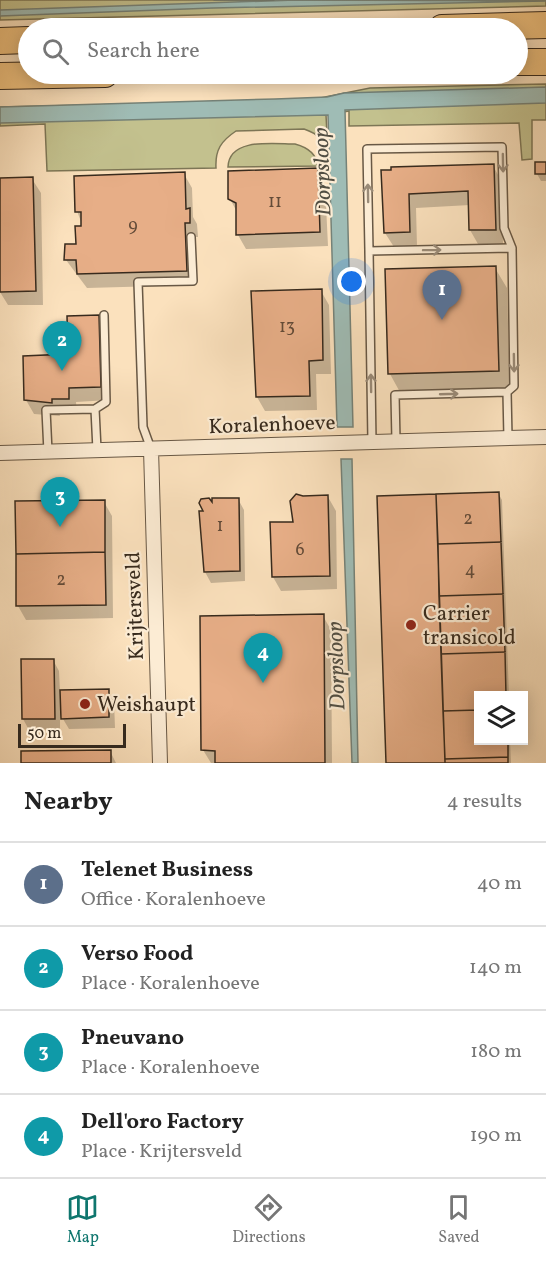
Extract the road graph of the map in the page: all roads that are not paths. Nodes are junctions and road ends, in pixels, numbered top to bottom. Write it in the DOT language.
graph roads {
  1 [pos="528,26"];
  2 [pos="546,26"];
  3 [pos="18,40"];
  4 [pos="0,41"];
  5 [pos="528,62"];
  6 [pos="546,62"];
  7 [pos="0,76"];
  8 [pos="18,76"];
  9 [pos="191,237"];
  10 [pos="512,248"];
  11 [pos="369,251"];
  12 [pos="104,315"];
  13 [pos="507,392"];
  14 [pos="95,409"];
  15 [pos="546,437"];
  16 [pos="508,438"];
  17 [pos="396,441"];
  18 [pos="372,442"];
  19 [pos="151,448"];
  20 [pos="97,450"];
  21 [pos="48,452"];
  22 [pos="0,453"];
  23 [pos="160,763"];
  1 -- 2 [label="highway"];
  3 -- 4 [label="highway"];
  5 -- 6 [label="highway"];
  7 -- 8 [label="highway"];
  9 -- 19 [label="lane"];
  11 -- 10 [label="lane, one-way"];
  11 -- 10 [label="lane, one-way"];
  10 -- 13 [label="lane, one-way"];
  18 -- 11 [label="lane, one-way"];
  12 -- 14 [label="lane"];
  13 -- 16 [label="lane"];
  17 -- 13 [label="lane, one-way"];
  14 -- 20 [label="lane"];
  14 -- 21 [label="lane"];
  15 -- 16 [label="street, Koralenhoeve"];
  16 -- 17 [label="street, Koralenhoeve"];
  17 -- 18 [label="street, Koralenhoeve"];
  18 -- 19 [label="street, Koralenhoeve"];
  19 -- 20 [label="street, Koralenhoeve"];
  19 -- 23 [label="street, Krijtersveld"];
  20 -- 21 [label="street, Koralenhoeve"];
  21 -- 22 [label="street, Koralenhoeve"];
}
